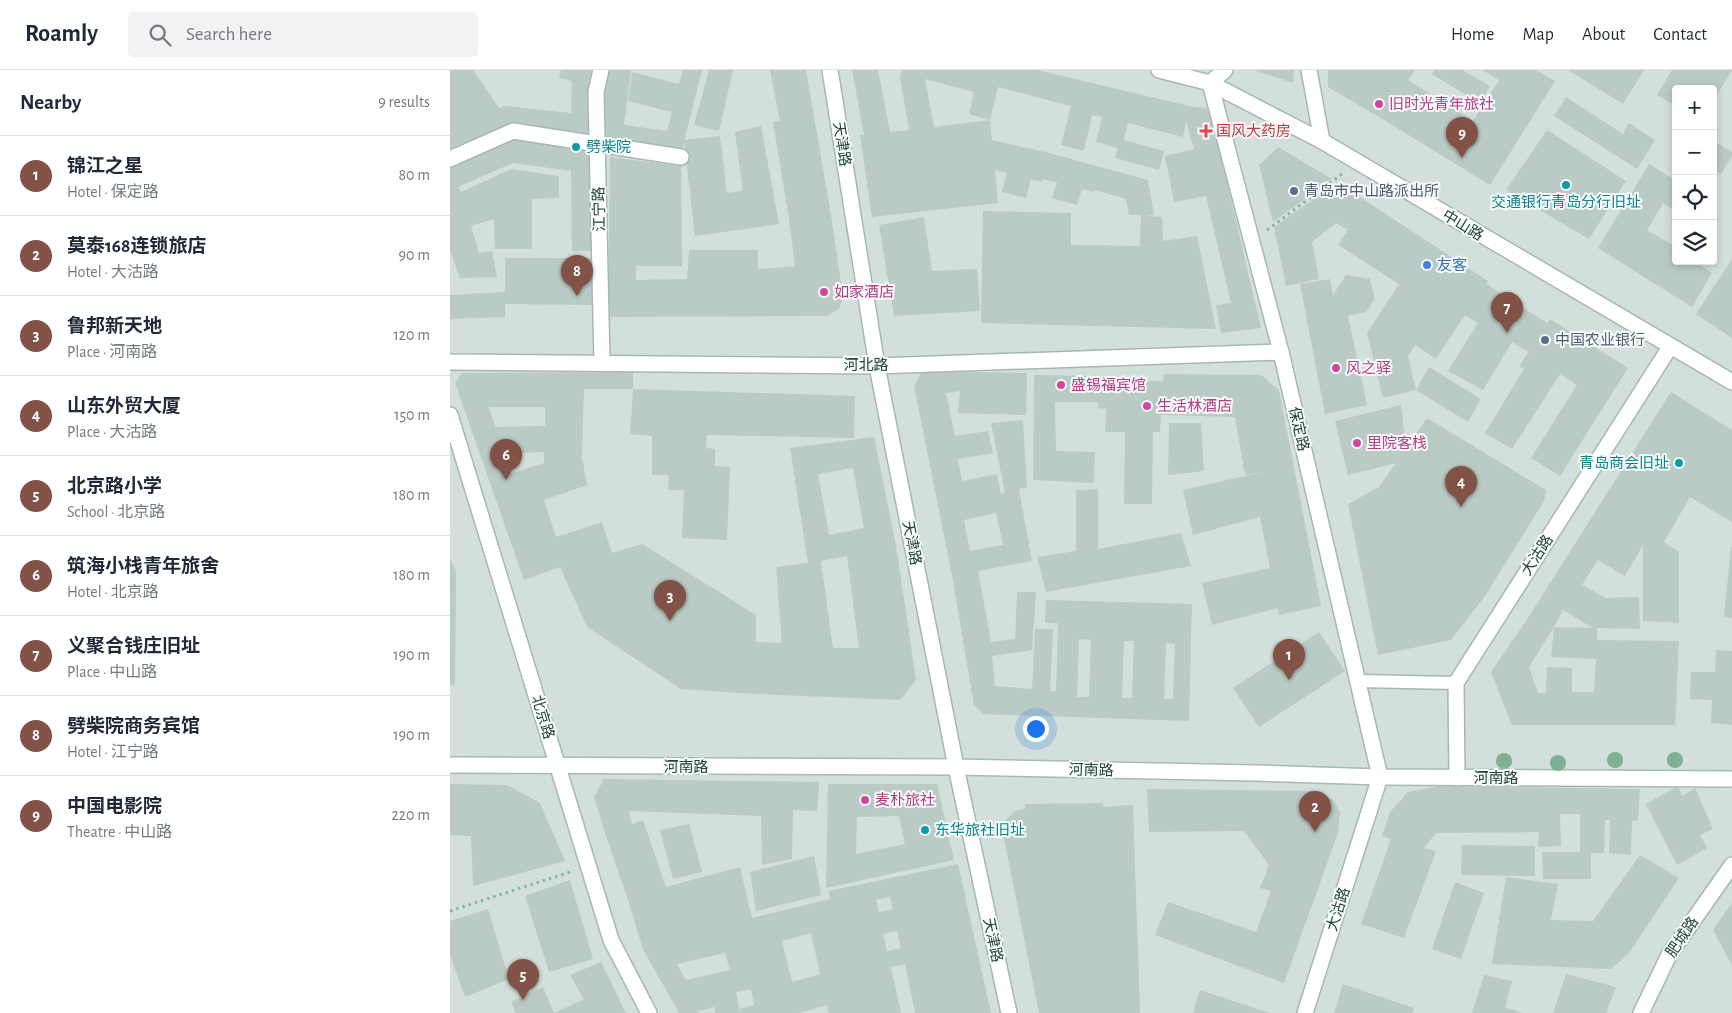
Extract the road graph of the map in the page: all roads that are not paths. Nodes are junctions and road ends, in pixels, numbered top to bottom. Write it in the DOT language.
graph roads {
  1 [pos="601,70"];
  2 [pos="830,70"];
  3 [pos="1159,70"];
  4 [pos="1225,70"];
  5 [pos="1309,70"];
  6 [pos="1210,83"];
  7 [pos="1322,141"];
  8 [pos="597,144"];
  9 [pos="681,157"];
  10 [pos="450,159"];
  11 [pos="1670,347"];
  12 [pos="1281,352"];
  13 [pos="450,362"];
  14 [pos="602,363"];
  15 [pos="877,366"];
  16 [pos="1732,382"];
  17 [pos="450,415"];
  18 [pos="1358,681"];
  19 [pos="1456,683"];
  20 [pos="450,765"];
  21 [pos="558,766"];
  22 [pos="956,767"];
  23 [pos="1380,777"];
  24 [pos="1457,778"];
  25 [pos="1732,779"];
  26 [pos="1732,865"];
  27 [pos="649,1013"];
  28 [pos="1009,1013"];
  29 [pos="1305,1013"];
  30 [pos="1642,1013"];
  1 -- 8 [label="street, 江宁路"];
  2 -- 15 [label="street, 天津路"];
  3 -- 6 [label="street, 中山路"];
  4 -- 6 [label="street"];
  5 -- 7 [label="street"];
  6 -- 7 [label="street, 中山路"];
  6 -- 12 [label="street, 保定路"];
  7 -- 11 [label="street, 中山路"];
  8 -- 9 [label="street"];
  8 -- 10 [label="street"];
  8 -- 14 [label="street, 江宁路"];
  11 -- 16 [label="street, 中山路"];
  11 -- 19 [label="street, 大沽路"];
  12 -- 15 [label="street, 河北路"];
  12 -- 18 [label="street, 保定路"];
  13 -- 14 [label="street, 河北路"];
  14 -- 15 [label="street, 河北路"];
  15 -- 22 [label="street, 天津路"];
  17 -- 21 [label="street, 北京路"];
  18 -- 19 [label="lane"];
  18 -- 23 [label="street, 保定路"];
  19 -- 24 [label="street"];
  20 -- 21 [label="street, 河南路"];
  21 -- 22 [label="street, 河南路"];
  21 -- 27 [label="street, 北京路"];
  22 -- 23 [label="street, 河南路"];
  22 -- 28 [label="street, 天津路"];
  23 -- 24 [label="street, 河南路"];
  23 -- 29 [label="street, 大沽路"];
  24 -- 25 [label="street, 河南路"];
  26 -- 30 [label="street, 肥城路"];
}
